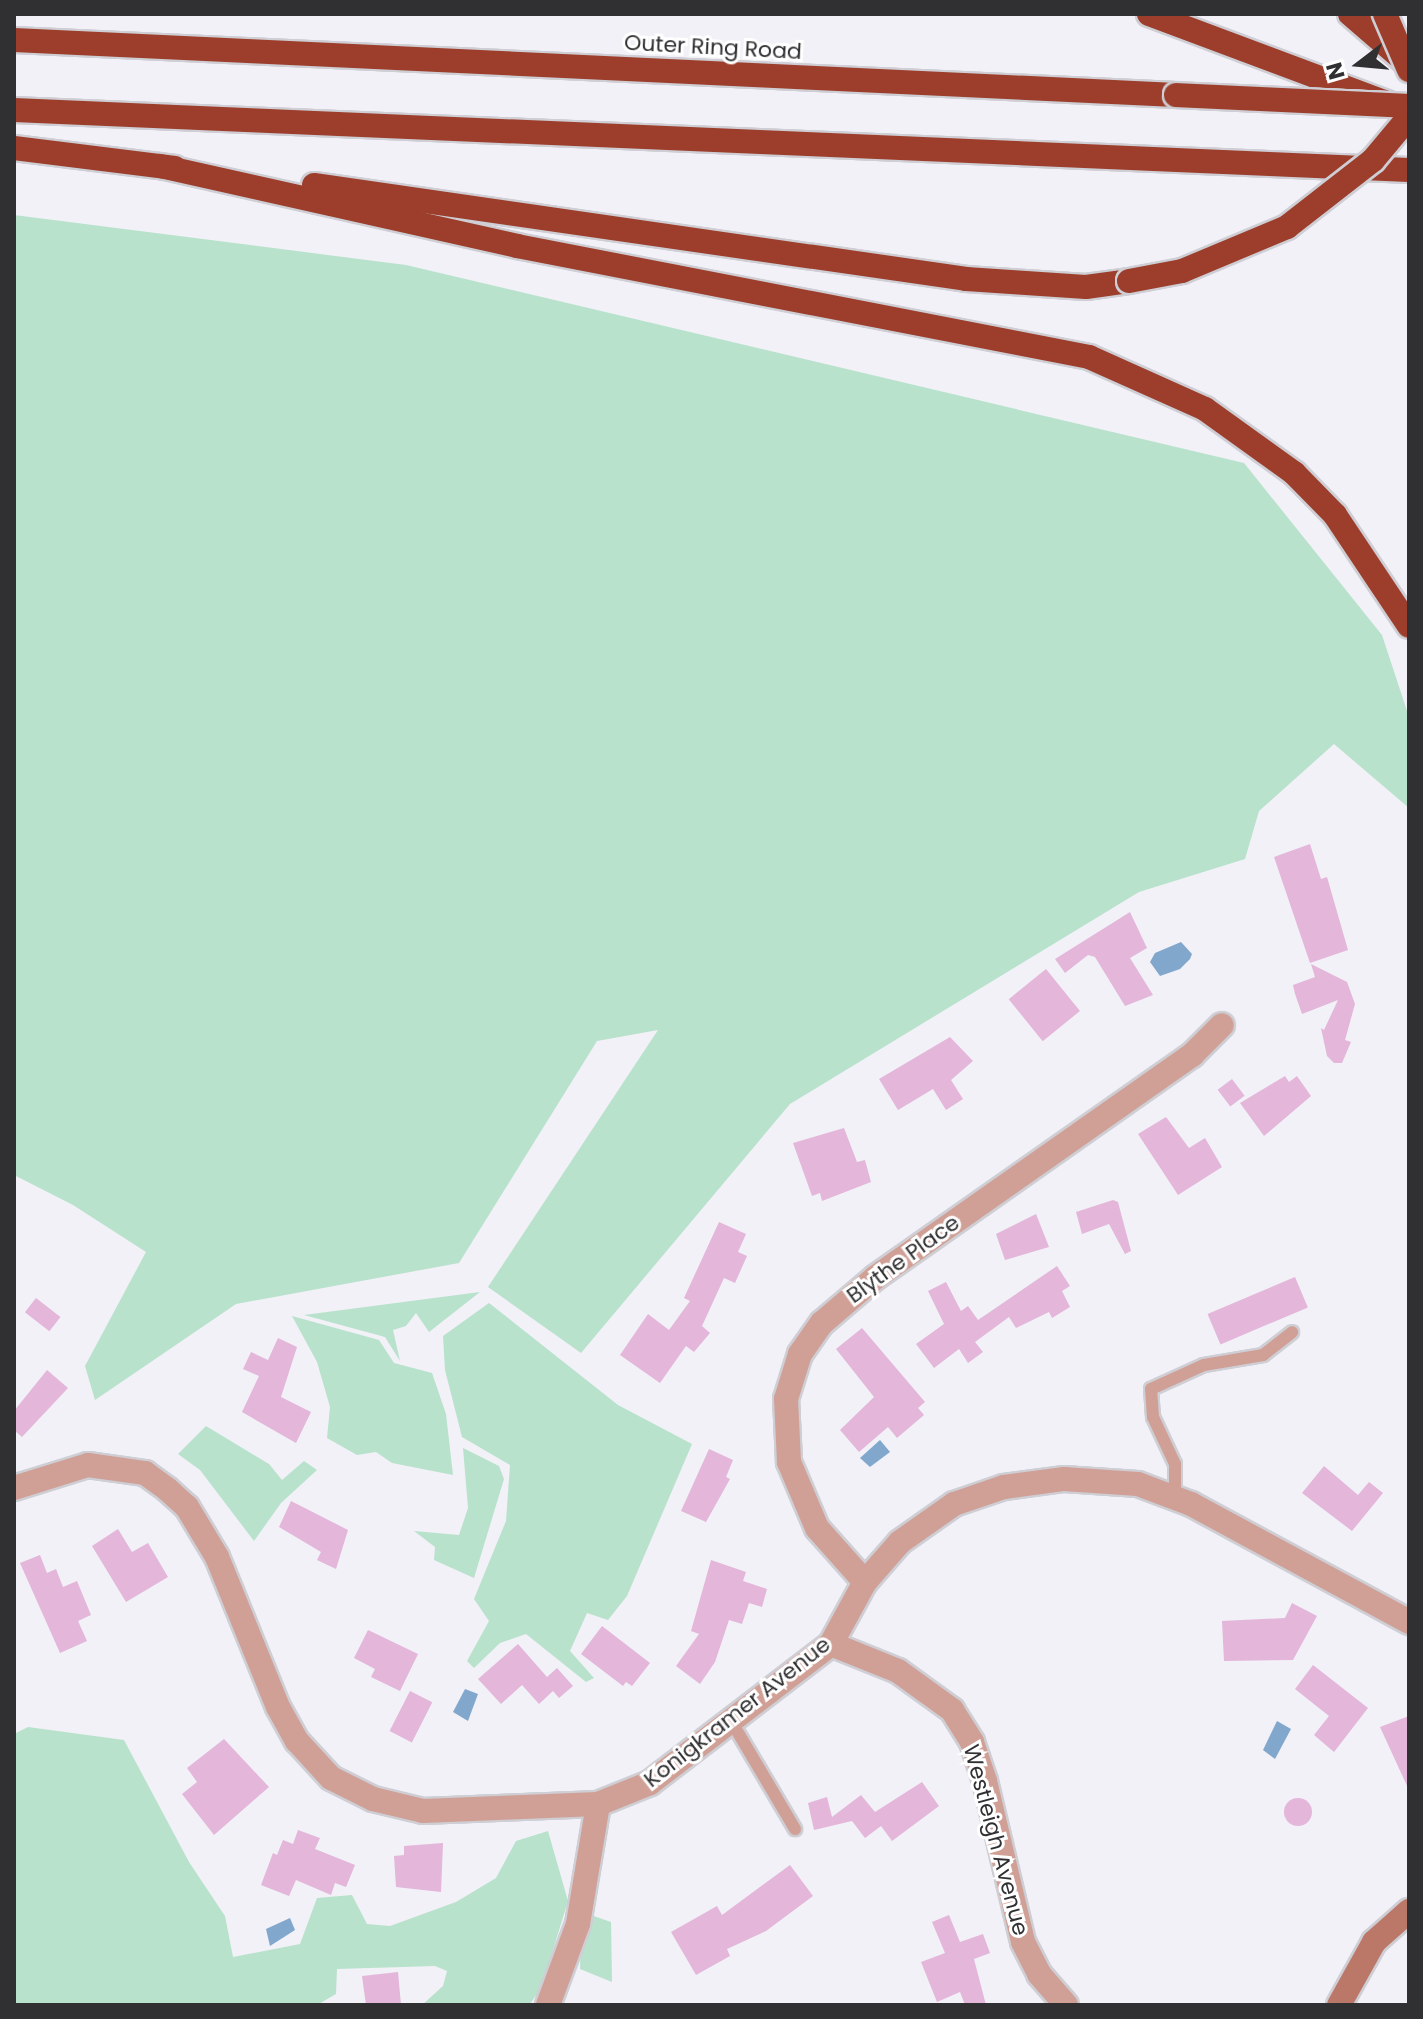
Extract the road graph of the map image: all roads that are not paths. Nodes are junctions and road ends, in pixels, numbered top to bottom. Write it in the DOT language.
graph roads {
  1 [pos="1149,14"];
  2 [pos="1350,14"];
  3 [pos="1385,14"];
  4 [pos="14,40"];
  5 [pos="1409,68"];
  6 [pos="1409,106"];
  7 [pos="14,110"];
  8 [pos="1409,116"];
  9 [pos="14,148"];
  10 [pos="160,166"];
  11 [pos="1409,170"];
  12 [pos="1409,626"];
  13 [pos="1222,1025"];
  14 [pos="1292,1332"];
  15 [pos="14,1488"];
  16 [pos="1175,1498"];
  17 [pos="865,1582"];
  18 [pos="1409,1622"];
  19 [pos="831,1644"];
  20 [pos="730,1719"];
  21 [pos="598,1804"];
  22 [pos="795,1829"];
  23 [pos="1409,1911"];
  24 [pos="1063,2004"];
  25 [pos="548,2005"];
  26 [pos="1339,2005"];
  1 -- 8 [label="highway"];
  2 -- 5 [label="highway"];
  3 -- 5 [label="highway, bridge"];
  4 -- 6 [label="highway, Outer Ring Road, bridge"];
  7 -- 11 [label="highway"];
  8 -- 10 [label="highway, bridge"];
  9 -- 10 [label="highway"];
  10 -- 12 [label="highway"];
  13 -- 17 [label="street, Blythe Place"];
  14 -- 16 [label="lane"];
  15 -- 21 [label="street, Konigkramer Avenue"];
  16 -- 17 [label="street, Konigkramer Avenue"];
  16 -- 18 [label="street, Konigkramer Avenue"];
  17 -- 19 [label="street, Konigkramer Avenue"];
  19 -- 20 [label="street, Konigkramer Avenue"];
  19 -- 24 [label="street, Westleigh Avenue"];
  20 -- 21 [label="street, Konigkramer Avenue"];
  20 -- 22 [label="lane"];
  21 -- 25 [label="street"];
  23 -- 26 [label="street"];
}
